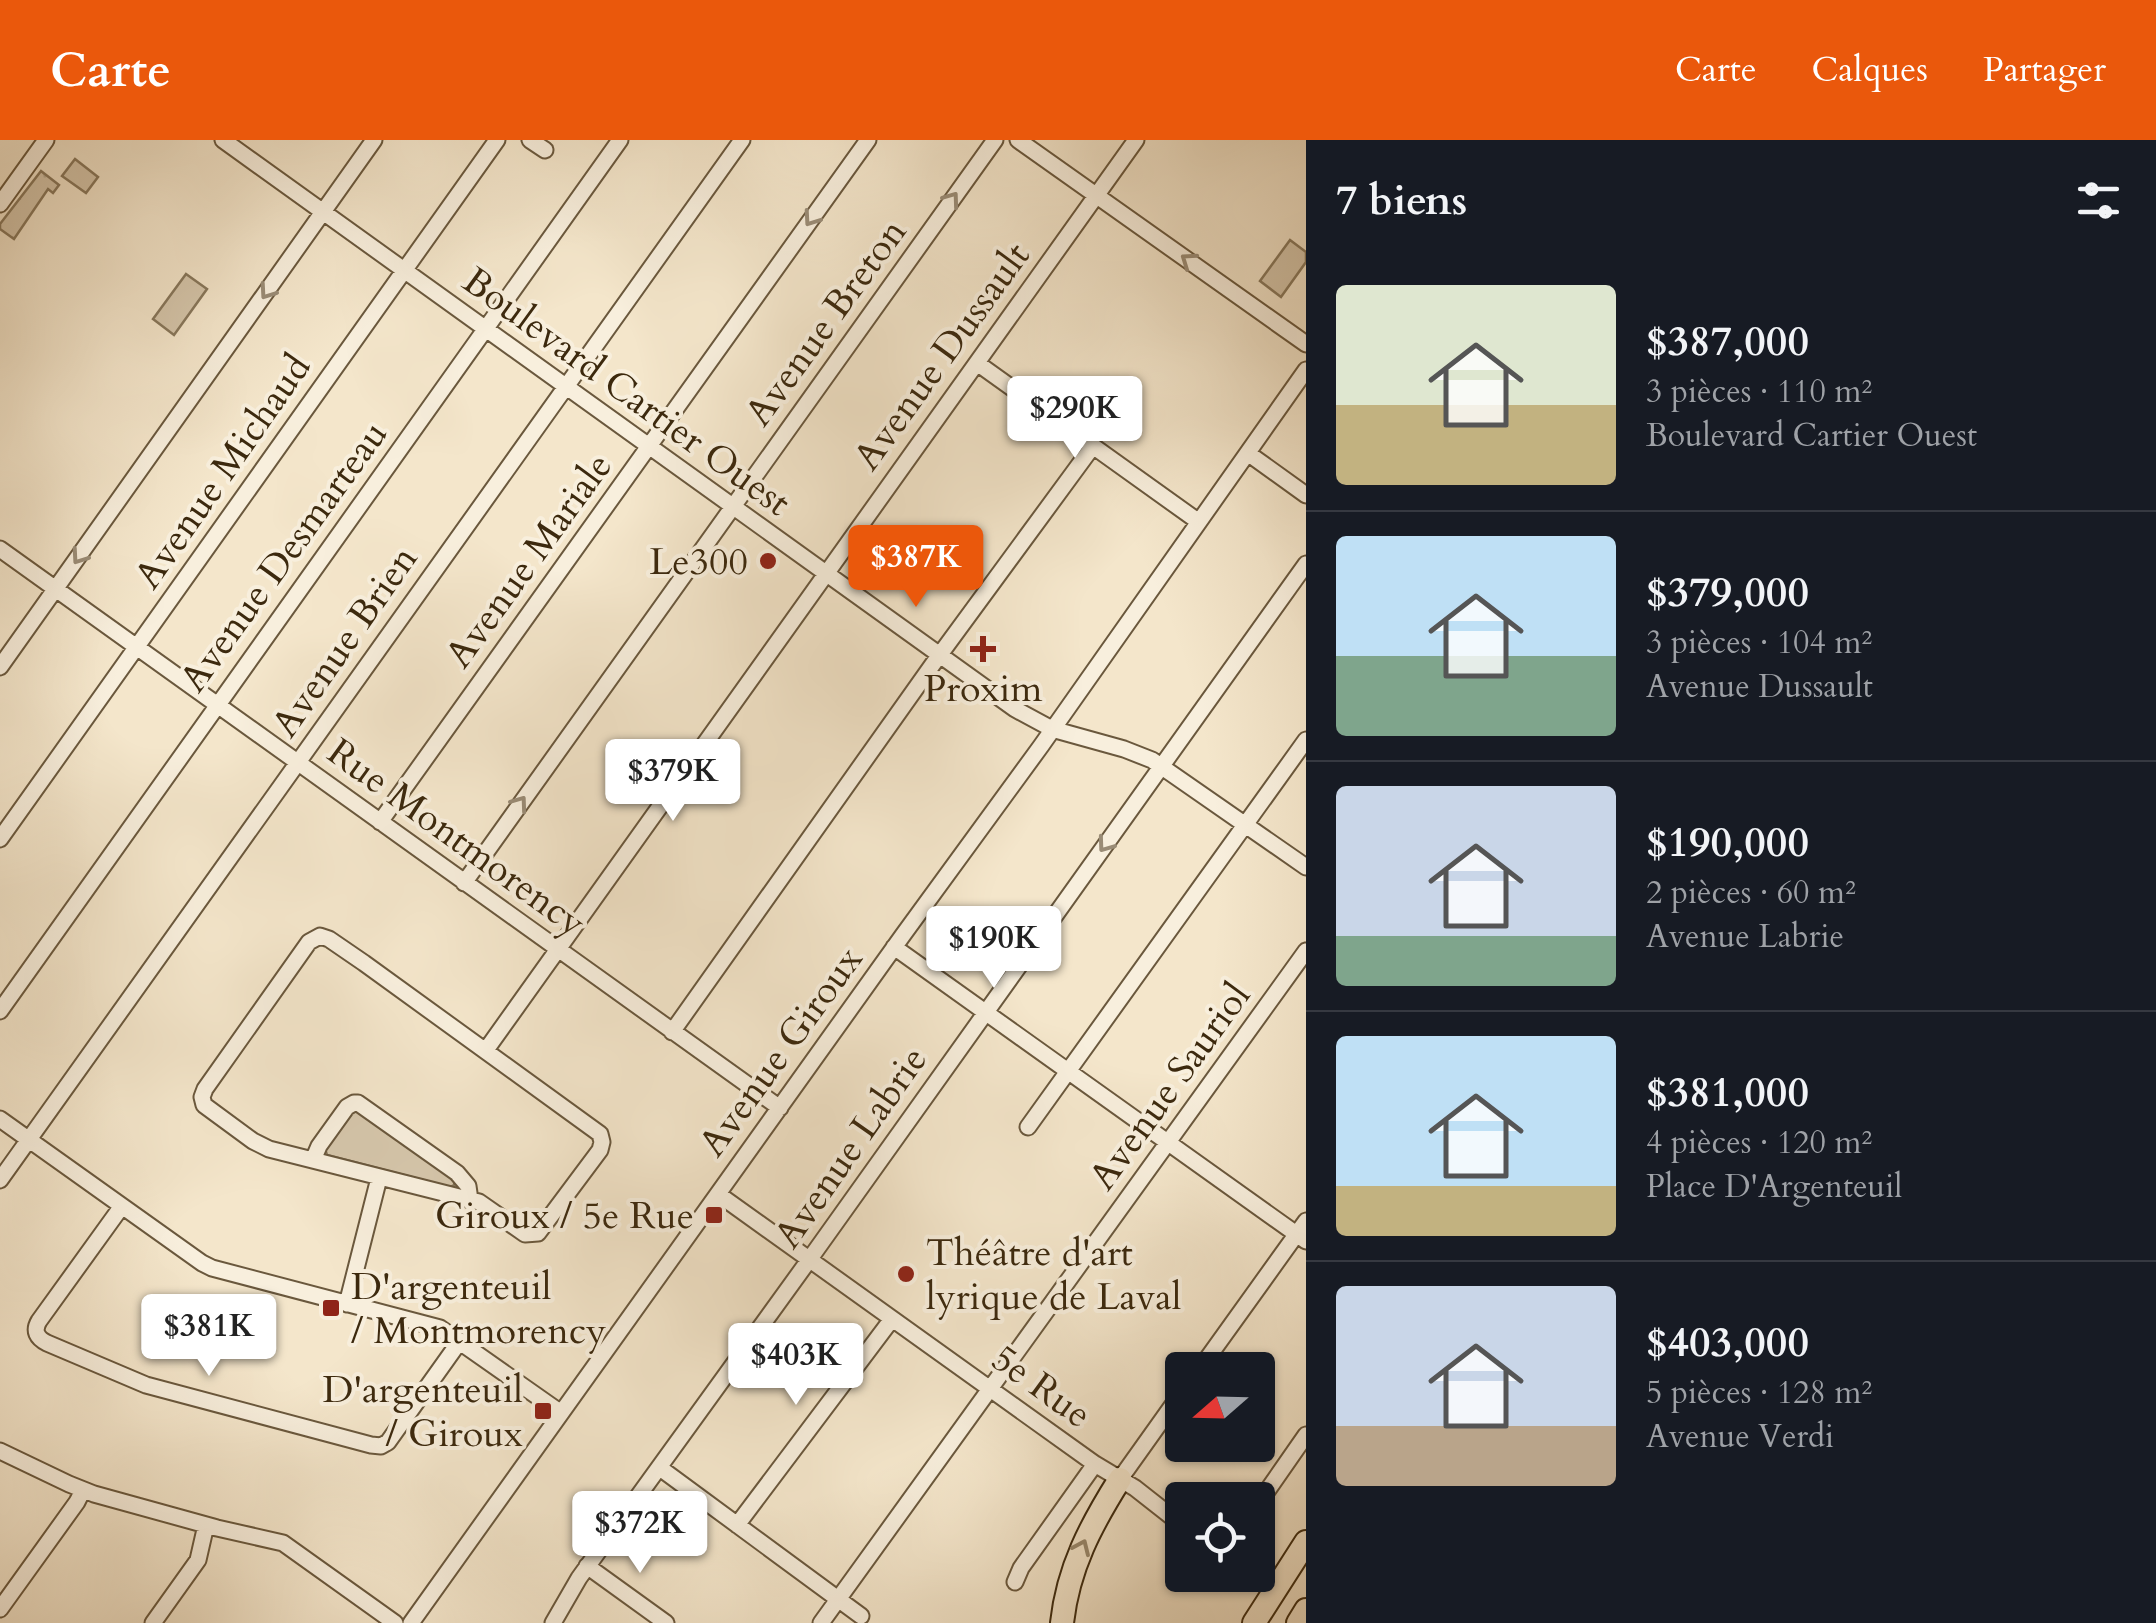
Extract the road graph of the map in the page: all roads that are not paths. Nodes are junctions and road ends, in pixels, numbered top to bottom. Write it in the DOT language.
graph roads {
  1 [pos="46,140"];
  2 [pos="223,140"];
  3 [pos="374,140"];
  4 [pos="497,140"];
  5 [pos="530,140"];
  6 [pos="620,140"];
  7 [pos="742,140"];
  8 [pos="868,140"];
  9 [pos="995,140"];
  10 [pos="1018,140"];
  11 [pos="1136,140"];
  12 [pos="545,150"];
  13 [pos="1096,196"];
  14 [pos="0,204"];
  15 [pos="323,212"];
  16 [pos="404,271"];
  17 [pos="485,329"];
  18 [pos="1306,344"];
  19 [pos="977,362"];
  20 [pos="1306,370"];
  21 [pos="565,387"];
  22 [pos="649,446"];
  23 [pos="1092,446"];
  24 [pos="1249,454"];
  25 [pos="1306,495"];
  26 [pos="733,506"];
  27 [pos="1199,522"];
  28 [pos="0,549"];
  29 [pos="1306,564"];
  30 [pos="825,573"];
  31 [pos="56,589"];
  32 [pos="136,647"];
  33 [pos="940,655"];
  34 [pos="0,667"];
  35 [pos="217,705"];
  36 [pos="1052,729"];
  37 [pos="1306,740"];
  38 [pos="298,763"];
  39 [pos="1162,766"];
  40 [pos="380,822"];
  41 [pos="1246,824"];
  42 [pos="0,839"];
  43 [pos="1306,867"];
  44 [pos="464,882"];
  45 [pos="894,947"];
  46 [pos="556,949"];
  47 [pos="1306,950"];
  48 [pos="0,1011"];
  49 [pos="986,1012"];
  50 [pos="672,1032"];
  51 [pos="486,1050"];
  52 [pos="1069,1071"];
  53 [pos="780,1108"];
  54 [pos="0,1120"];
  55 [pos="1028,1127"];
  56 [pos="30,1140"];
  57 [pos="1169,1143"];
  58 [pos="313,1160"];
  59 [pos="380,1178"];
  60 [pos="0,1180"];
  61 [pos="718,1194"];
  62 [pos="470,1200"];
  63 [pos="122,1206"];
  64 [pos="1303,1232"];
  65 [pos="809,1260"];
  66 [pos="347,1304"];
  67 [pos="892,1318"];
  68 [pos="460,1341"];
  69 [pos="1212,1352"];
  70 [pos="991,1390"];
  71 [pos="561,1413"];
  72 [pos="1165,1416"];
  73 [pos="1306,1436"];
  74 [pos="0,1451"];
  75 [pos="1095,1464"];
  76 [pos="660,1468"];
  77 [pos="1120,1479"];
  78 [pos="1274,1482"];
  79 [pos="84,1490"];
  80 [pos="1165,1510"];
  81 [pos="206,1525"];
  82 [pos="737,1525"];
  83 [pos="1306,1542"];
  84 [pos="587,1566"];
  85 [pos="1015,1582"];
  86 [pos="839,1600"];
  87 [pos="0,1609"];
  88 [pos="1306,1610"];
  89 [pos="861,1616"];
  90 [pos="153,1623"];
  91 [pos="395,1623"];
  92 [pos="412,1623"];
  93 [pos="553,1623"];
  94 [pos="666,1623"];
  95 [pos="822,1623"];
  96 [pos="1062,1623"];
  97 [pos="1254,1623"];
  98 [pos="1298,1623"];
  1 -- 14 [label="street"];
  2 -- 15 [label="street, Boulevard Cartier Ouest"];
  3 -- 15 [label="street"];
  4 -- 16 [label="street, Avenue Michaud"];
  5 -- 12 [label="street"];
  6 -- 17 [label="street, Avenue Desmarteau"];
  7 -- 21 [label="street, Avenue Brien"];
  8 -- 22 [label="street, Avenue Mariale, one-way"];
  26 -- 9 [label="street, Avenue Breton, one-way"];
  10 -- 13 [label="street"];
  11 -- 13 [label="street, Avenue Dussault"];
  18 -- 13 [label="street, one-way"];
  13 -- 19 [label="street, Avenue Dussault"];
  15 -- 16 [label="street, Boulevard Cartier Ouest"];
  15 -- 31 [label="street, one-way"];
  16 -- 17 [label="street, Boulevard Cartier Ouest"];
  16 -- 32 [label="street, Avenue Michaud"];
  17 -- 21 [label="street, Boulevard Cartier Ouest"];
  17 -- 35 [label="street, Avenue Desmarteau"];
  19 -- 23 [label="street"];
  19 -- 30 [label="street, Avenue Dussault"];
  20 -- 24 [label="street, Avenue Giroux"];
  21 -- 22 [label="street, Boulevard Cartier Ouest"];
  21 -- 38 [label="street, Avenue Brien"];
  22 -- 26 [label="street, Boulevard Cartier Ouest"];
  22 -- 40 [label="street, Avenue Mariale"];
  23 -- 27 [label="street"];
  23 -- 33 [label="street"];
  24 -- 25 [label="street"];
  24 -- 27 [label="street, Avenue Giroux"];
  26 -- 30 [label="street, Boulevard Cartier Ouest"];
  44 -- 26 [label="street, Avenue Breton, one-way"];
  27 -- 36 [label="street, Avenue Giroux"];
  28 -- 31 [label="street, Rue Montmorency"];
  29 -- 39 [label="street, Avenue Labrie"];
  30 -- 33 [label="street, Boulevard Cartier Ouest"];
  30 -- 46 [label="street, Avenue Dussault"];
  31 -- 32 [label="street, Rue Montmorency"];
  31 -- 34 [label="street"];
  32 -- 35 [label="street, Rue Montmorency"];
  32 -- 42 [label="street, Avenue Michaud"];
  33 -- 36 [label="street, Boulevard Cartier Ouest"];
  33 -- 50 [label="street"];
  35 -- 38 [label="street, Rue Montmorency"];
  35 -- 48 [label="street, Avenue Desmarteau"];
  36 -- 39 [label="street, Boulevard Cartier Ouest"];
  36 -- 45 [label="street, Avenue Giroux"];
  37 -- 41 [label="street"];
  38 -- 40 [label="street, Rue Montmorency"];
  38 -- 56 [label="street, Avenue Brien"];
  39 -- 41 [label="street, Boulevard Cartier Ouest"];
  39 -- 49 [label="street, Avenue Labrie, one-way"];
  40 -- 44 [label="street, Rue Montmorency"];
  41 -- 43 [label="street, Boulevard Cartier Ouest"];
  41 -- 52 [label="street"];
  44 -- 46 [label="street, Rue Montmorency"];
  45 -- 49 [label="street"];
  45 -- 53 [label="street, Avenue Giroux"];
  46 -- 50 [label="street, Rue Montmorency"];
  46 -- 51 [label="street, Avenue Dussault"];
  47 -- 57 [label="street, Avenue Sauriol"];
  49 -- 52 [label="street"];
  49 -- 65 [label="street, Avenue Labrie"];
  50 -- 53 [label="street, Rue Montmorency"];
  51 -- 58 [label="street"];
  51 -- 62 [label="street"];
  52 -- 55 [label="street"];
  52 -- 57 [label="street"];
  53 -- 61 [label="street, Avenue Giroux"];
  54 -- 56 [label="street"];
  56 -- 60 [label="street, Avenue Brien"];
  56 -- 63 [label="street"];
  57 -- 64 [label="street"];
  57 -- 70 [label="street, Avenue Sauriol"];
  58 -- 59 [label="street"];
  58 -- 62 [label="street"];
  59 -- 62 [label="street"];
  59 -- 66 [label="street"];
  61 -- 65 [label="street, 5e Rue"];
  61 -- 71 [label="street, Avenue Giroux"];
  63 -- 66 [label="street"];
  63 -- 68 [label="street"];
  64 -- 69 [label="street"];
  65 -- 67 [label="street, 5e Rue"];
  65 -- 76 [label="street, Avenue Labrie"];
  66 -- 68 [label="street"];
  67 -- 70 [label="street, 5e Rue"];
  67 -- 82 [label="street"];
  68 -- 71 [label="street"];
  70 -- 75 [label="street, 5e Rue"];
  70 -- 86 [label="street, Avenue Sauriol"];
  71 -- 92 [label="street, Avenue Giroux"];
  72 -- 77 [label="street"];
  73 -- 78 [label="street"];
  74 -- 79 [label="street"];
  75 -- 77 [label="street, 5e Rue"];
  75 -- 85 [label="street"];
  76 -- 82 [label="street"];
  76 -- 84 [label="street, Avenue Labrie"];
  77 -- 80 [label="street, 5e Rue"];
  96 -- 77 [label="highway, one-way"];
  79 -- 81 [label="street"];
  79 -- 87 [label="street"];
  81 -- 90 [label="street"];
  81 -- 91 [label="street"];
  82 -- 86 [label="street"];
  83 -- 97 [label="highway"];
  84 -- 93 [label="street, Avenue Labrie"];
  84 -- 94 [label="street"];
  86 -- 89 [label="street"];
  86 -- 95 [label="street, Avenue Sauriol"];
  88 -- 98 [label="highway"];
}
